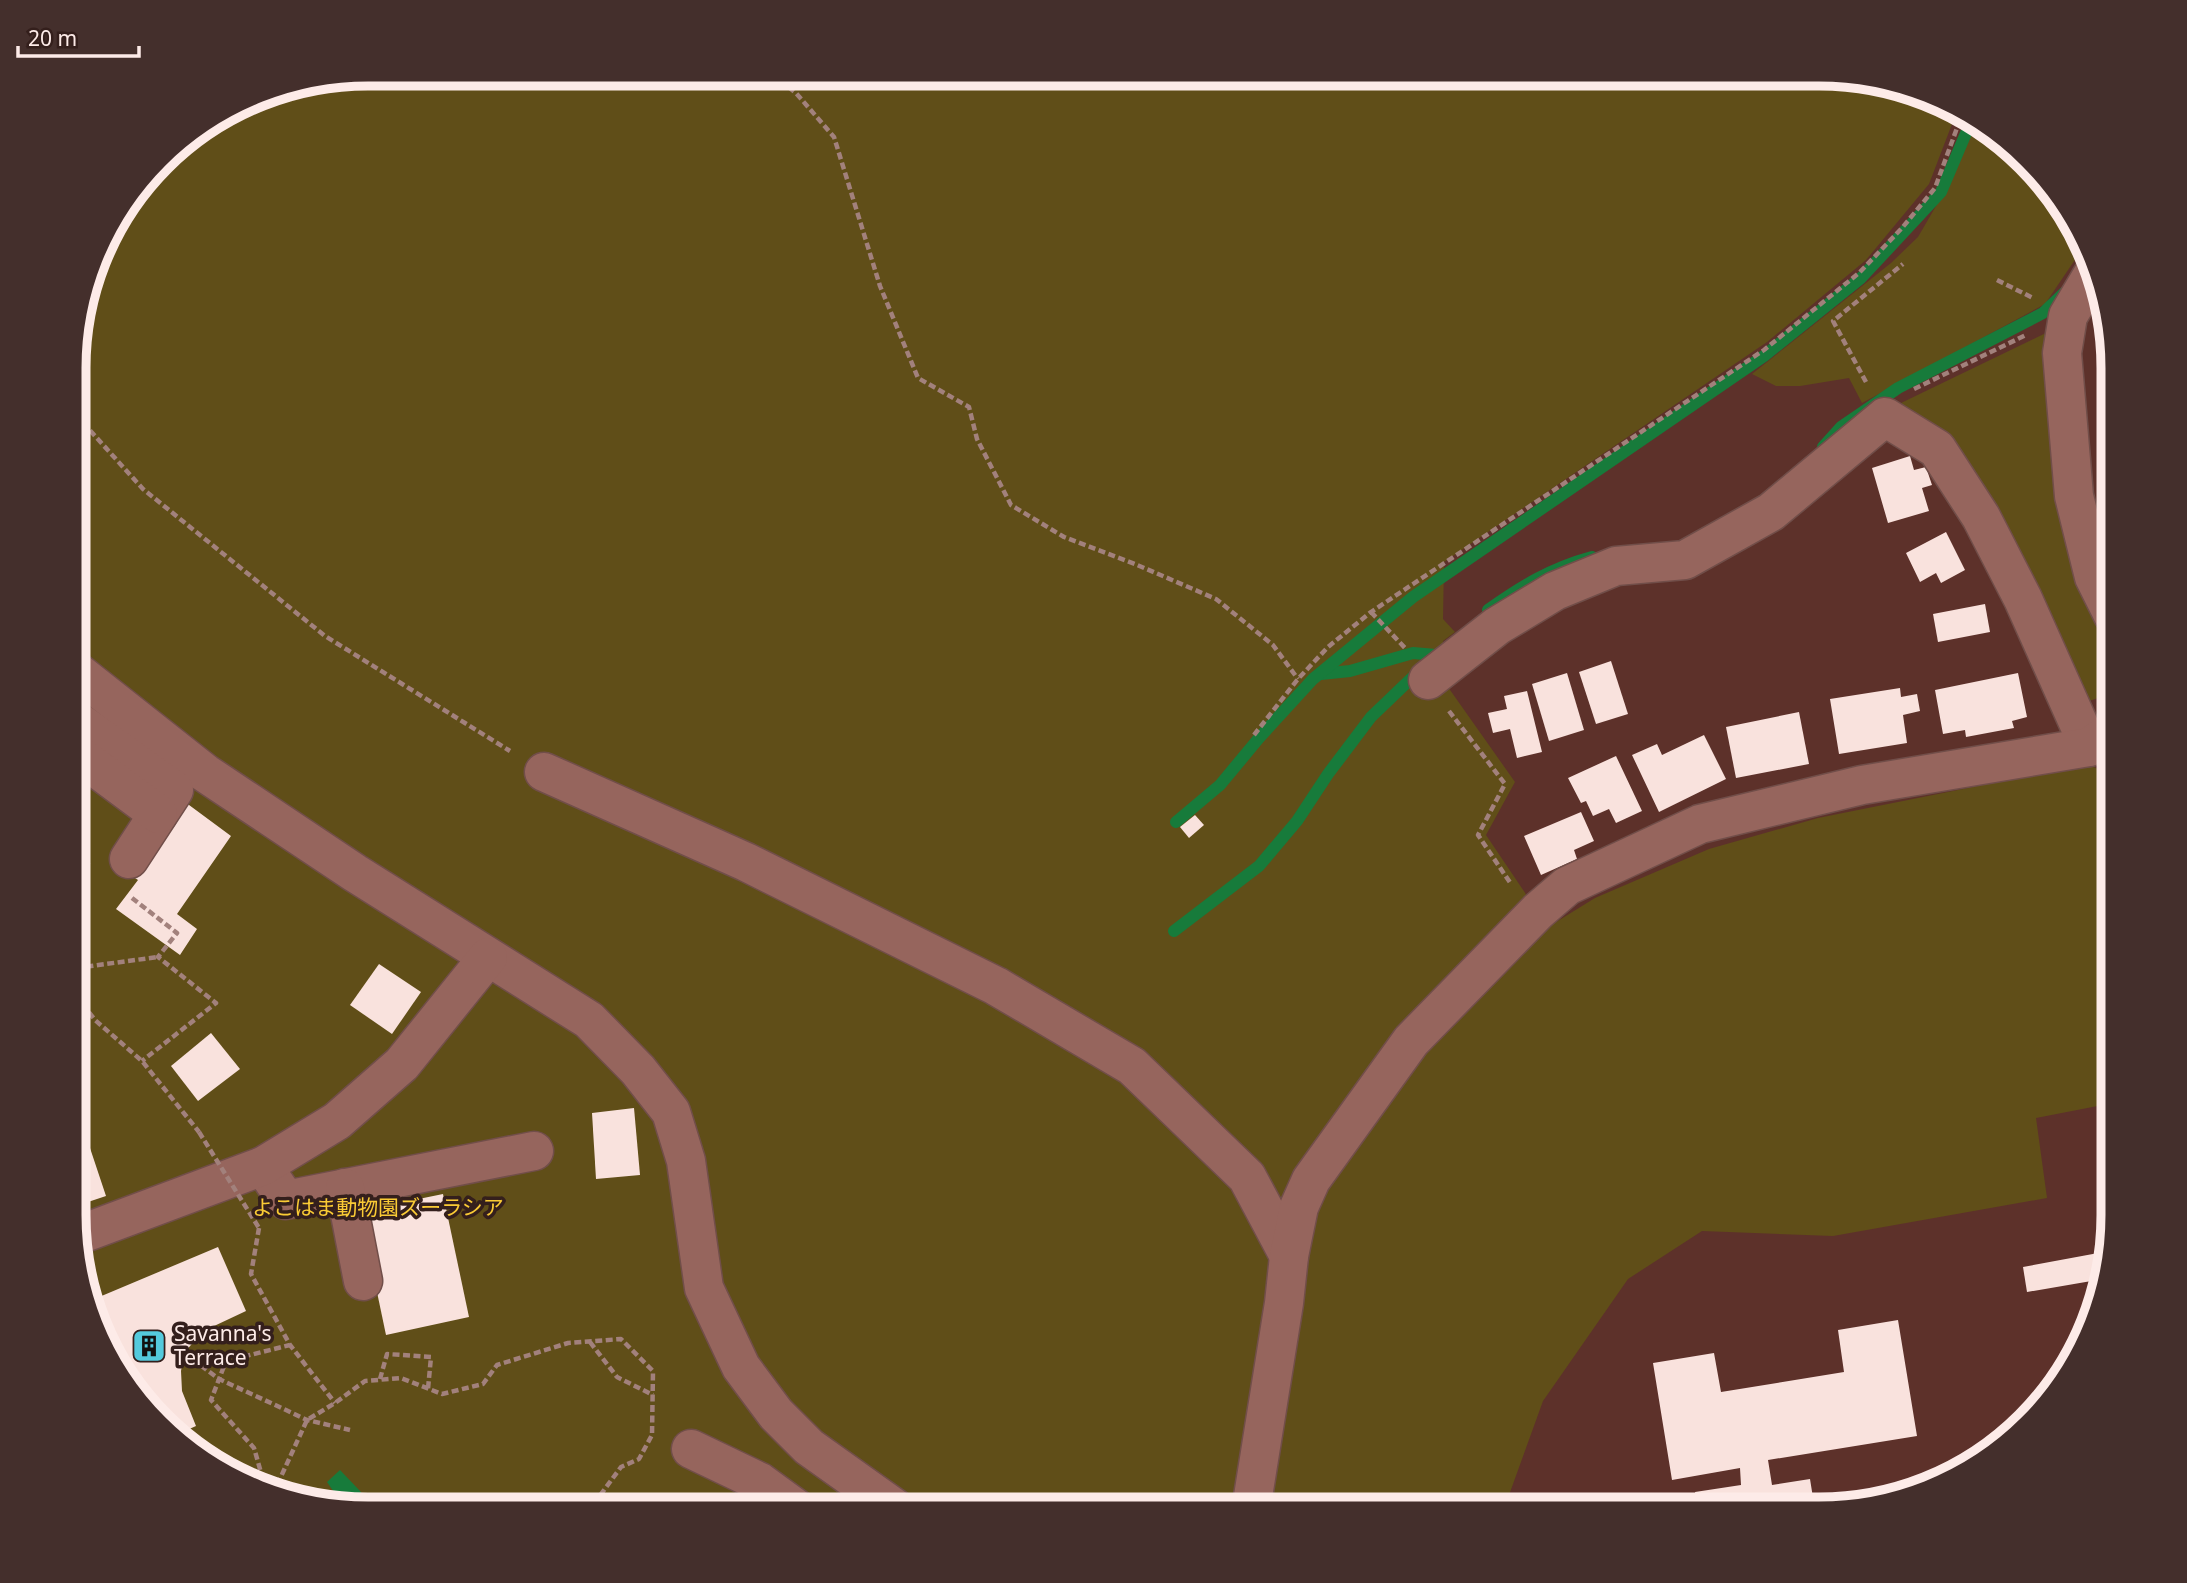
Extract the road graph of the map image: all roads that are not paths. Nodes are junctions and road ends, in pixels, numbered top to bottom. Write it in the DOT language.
graph roads {
  1 [pos="2088,283"];
  2 [pos="2101,591"];
  3 [pos="86,679"];
  4 [pos="1427,680"];
  5 [pos="86,727"];
  6 [pos="2101,738"];
  7 [pos="86,760"];
  8 [pos="544,772"];
  9 [pos="158,814"];
  10 [pos="117,874"];
  11 [pos="488,957"];
  12 [pos="534,1151"];
  13 [pos="263,1166"];
  14 [pos="345,1188"];
  15 [pos="86,1232"];
  16 [pos="1289,1256"];
  17 [pos="363,1281"];
  18 [pos="691,1449"];
  19 [pos="781,1497"];
  20 [pos="879,1497"];
  21 [pos="1253,1497"];
  1 -- 2 [label="street"];
  3 -- 11 [label="street"];
  4 -- 6 [label="street"];
  5 -- 9 [label="street"];
  6 -- 16 [label="street"];
  7 -- 9 [label="street"];
  8 -- 16 [label="street"];
  9 -- 10 [label="street"];
  11 -- 13 [label="street"];
  11 -- 20 [label="street"];
  12 -- 14 [label="street"];
  13 -- 14 [label="street"];
  13 -- 15 [label="street"];
  14 -- 17 [label="street"];
  16 -- 21 [label="street"];
  18 -- 19 [label="street"];
}
